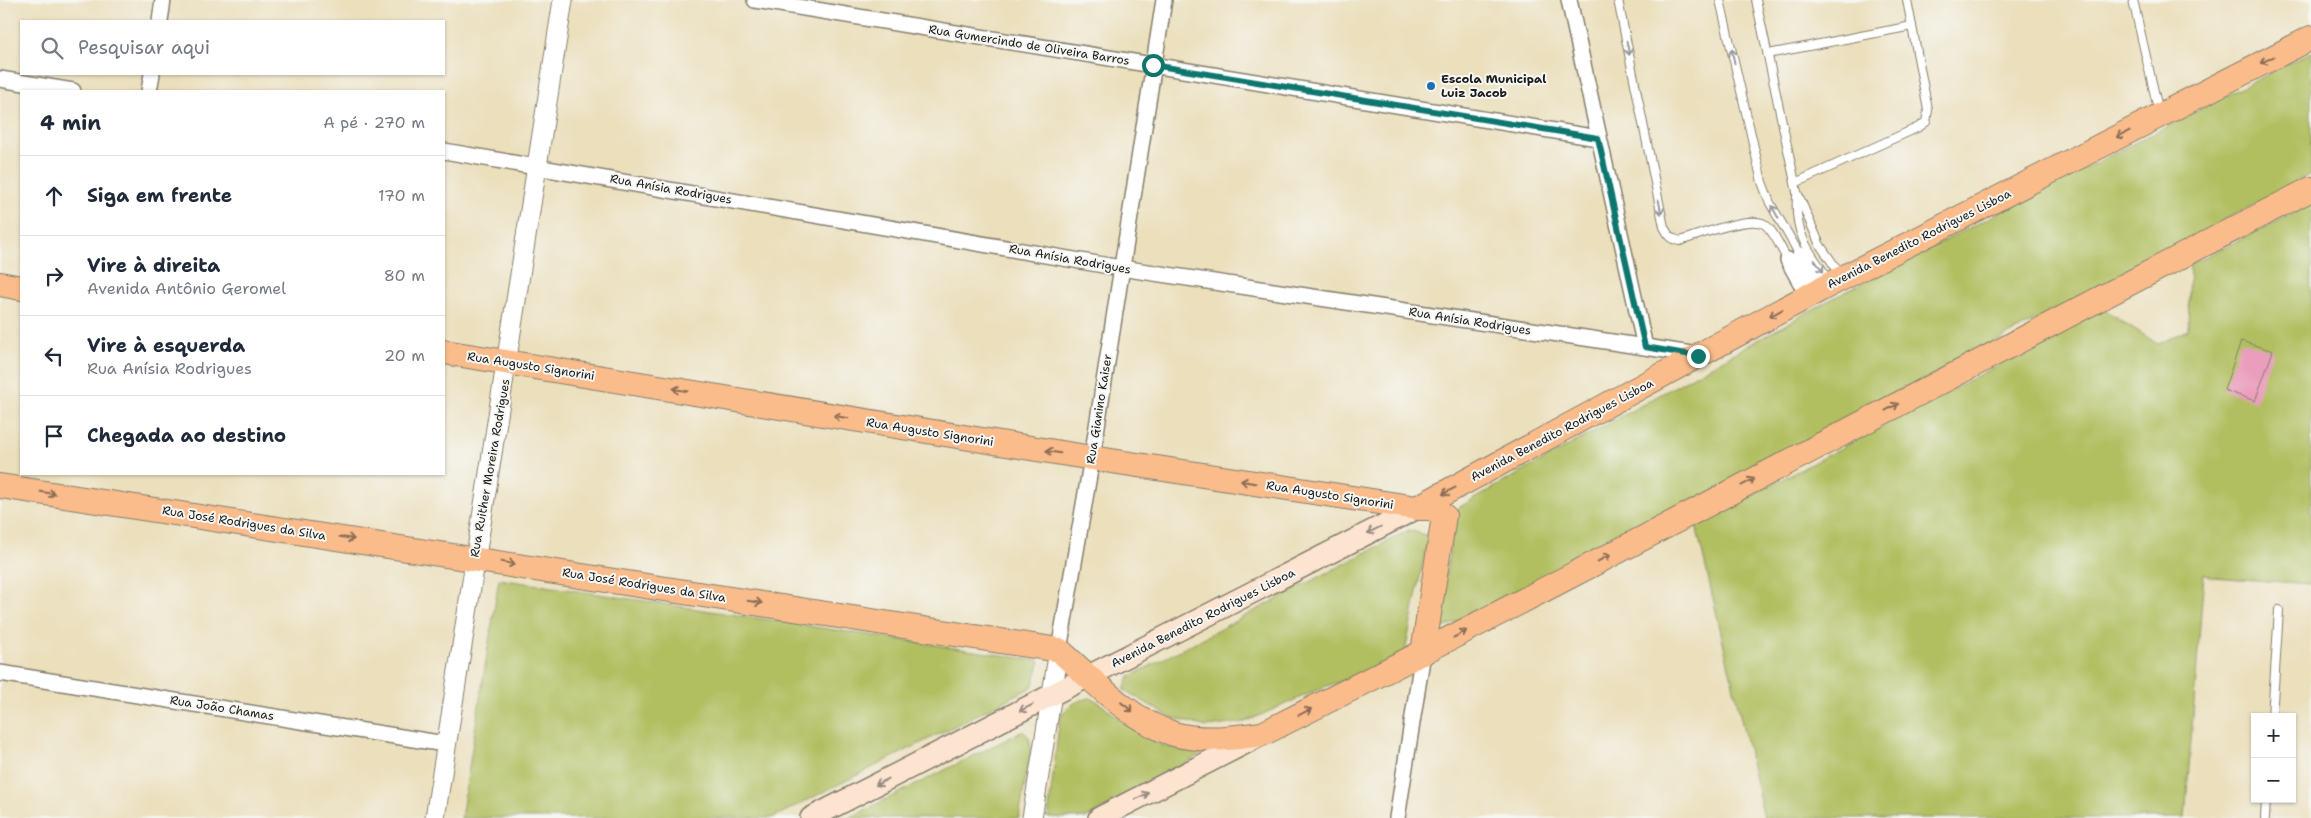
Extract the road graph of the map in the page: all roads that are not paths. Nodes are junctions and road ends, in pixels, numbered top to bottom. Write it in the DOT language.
graph roads {
  1 [pos="163,0"];
  2 [pos="563,0"];
  3 [pos="755,0"];
  4 [pos="1164,0"];
  5 [pos="1569,0"];
  6 [pos="1618,0"];
  7 [pos="1720,0"];
  8 [pos="1756,0"];
  9 [pos="1907,0"];
  10 [pos="2133,0"];
  11 [pos="160,20"];
  12 [pos="1912,26"];
  13 [pos="2311,38"];
  14 [pos="1768,54"];
  15 [pos="1153,65"];
  16 [pos="152,75"];
  17 [pos="0,79"];
  18 [pos="67,90"];
  19 [pos="149,90"];
  20 [pos="2159,115"];
  21 [pos="1598,138"];
  22 [pos="445,150"];
  23 [pos="537,165"];
  24 [pos="1796,187"];
  25 [pos="2311,189"];
  26 [pos="1794,257"];
  27 [pos="1121,268"];
  28 [pos="0,284"];
  29 [pos="1826,286"];
  30 [pos="20,288"];
  31 [pos="1645,347"];
  32 [pos="445,352"];
  33 [pos="1698,356"];
  34 [pos="508,361"];
  35 [pos="1092,458"];
  36 [pos="0,486"];
  37 [pos="1417,508"];
  38 [pos="474,558"];
  39 [pos="2279,610"];
  40 [pos="1059,650"];
  41 [pos="1423,653"];
  42 [pos="0,673"];
  43 [pos="1090,676"];
  44 [pos="1052,695"];
  45 [pos="2272,713"];
  46 [pos="1262,734"];
  47 [pos="445,744"];
  48 [pos="2266,803"];
  49 [pos="434,818"];
  50 [pos="811,818"];
  51 [pos="1032,818"];
  52 [pos="1099,818"];
  53 [pos="1397,818"];
  54 [pos="2265,818"];
  1 -- 11 [label="street"];
  2 -- 23 [label="street, Rua Ruither Moreira Rodrigues"];
  3 -- 15 [label="street, Rua Gumercindo de Oliveira Barros"];
  4 -- 15 [label="street, Rua Gianino Kaiser"];
  5 -- 21 [label="street"];
  6 -- 26 [label="lane, one-way"];
  26 -- 7 [label="lane, one-way"];
  8 -- 14 [label="lane"];
  9 -- 12 [label="lane"];
  10 -- 20 [label="lane"];
  12 -- 14 [label="lane"];
  12 -- 24 [label="lane"];
  13 -- 20 [label="main road, Avenida Benedito Rodrigues Lisboa, one-way"];
  14 -- 24 [label="lane"];
  15 -- 21 [label="street, Rua Gumercindo de Oliveira Barros"];
  15 -- 27 [label="street, Rua Gianino Kaiser"];
  16 -- 19 [label="street"];
  17 -- 18 [label="street"];
  20 -- 29 [label="main road, Avenida Benedito Rodrigues Lisboa, one-way"];
  21 -- 31 [label="street"];
  22 -- 23 [label="street, Rua Anísia Rodrigues"];
  23 -- 27 [label="street, Rua Anísia Rodrigues"];
  23 -- 34 [label="street, Rua Ruither Moreira Rodrigues"];
  24 -- 29 [label="lane"];
  24 -- 29 [label="lane, one-way"];
  41 -- 25 [label="main road, one-way"];
  26 -- 29 [label="street"];
  27 -- 31 [label="street, Rua Anísia Rodrigues"];
  27 -- 35 [label="street, Rua Gianino Kaiser"];
  28 -- 30 [label="main road"];
  29 -- 33 [label="main road, Avenida Benedito Rodrigues Lisboa, one-way"];
  31 -- 33 [label="street, Rua Anísia Rodrigues"];
  32 -- 34 [label="main road, Rua Augusto Signorini"];
  33 -- 37 [label="main road, Avenida Benedito Rodrigues Lisboa, one-way"];
  35 -- 34 [label="main road, Rua Augusto Signorini, one-way"];
  34 -- 38 [label="street, Rua Ruither Moreira Rodrigues"];
  37 -- 35 [label="main road, Rua Augusto Signorini, one-way"];
  35 -- 40 [label="street, Rua Gianino Kaiser"];
  36 -- 38 [label="main road, Rua José Rodrigues da Silva, one-way"];
  37 -- 41 [label="main road, Rua Augusto Signorini"];
  37 -- 43 [label="main road, Avenida Benedito Rodrigues Lisboa, one-way"];
  38 -- 40 [label="main road, Rua José Rodrigues da Silva, one-way"];
  38 -- 47 [label="street, Rua Ruither Moreira Rodrigues"];
  39 -- 45 [label="lane"];
  40 -- 43 [label="main road"];
  40 -- 44 [label="street, Rua Gianino Kaiser"];
  46 -- 41 [label="main road, one-way"];
  41 -- 53 [label="street"];
  42 -- 47 [label="street, Rua João Chamas"];
  43 -- 44 [label="main road, Avenida Benedito Rodrigues Lisboa"];
  43 -- 46 [label="main road, one-way"];
  44 -- 50 [label="main road, Avenida Benedito Rodrigues Lisboa, one-way"];
  44 -- 51 [label="street, Rua Gianino Kaiser"];
  52 -- 46 [label="main road, one-way"];
  47 -- 49 [label="street, Rua Ruither Moreira Rodrigues"];
  48 -- 54 [label="lane"];
}
